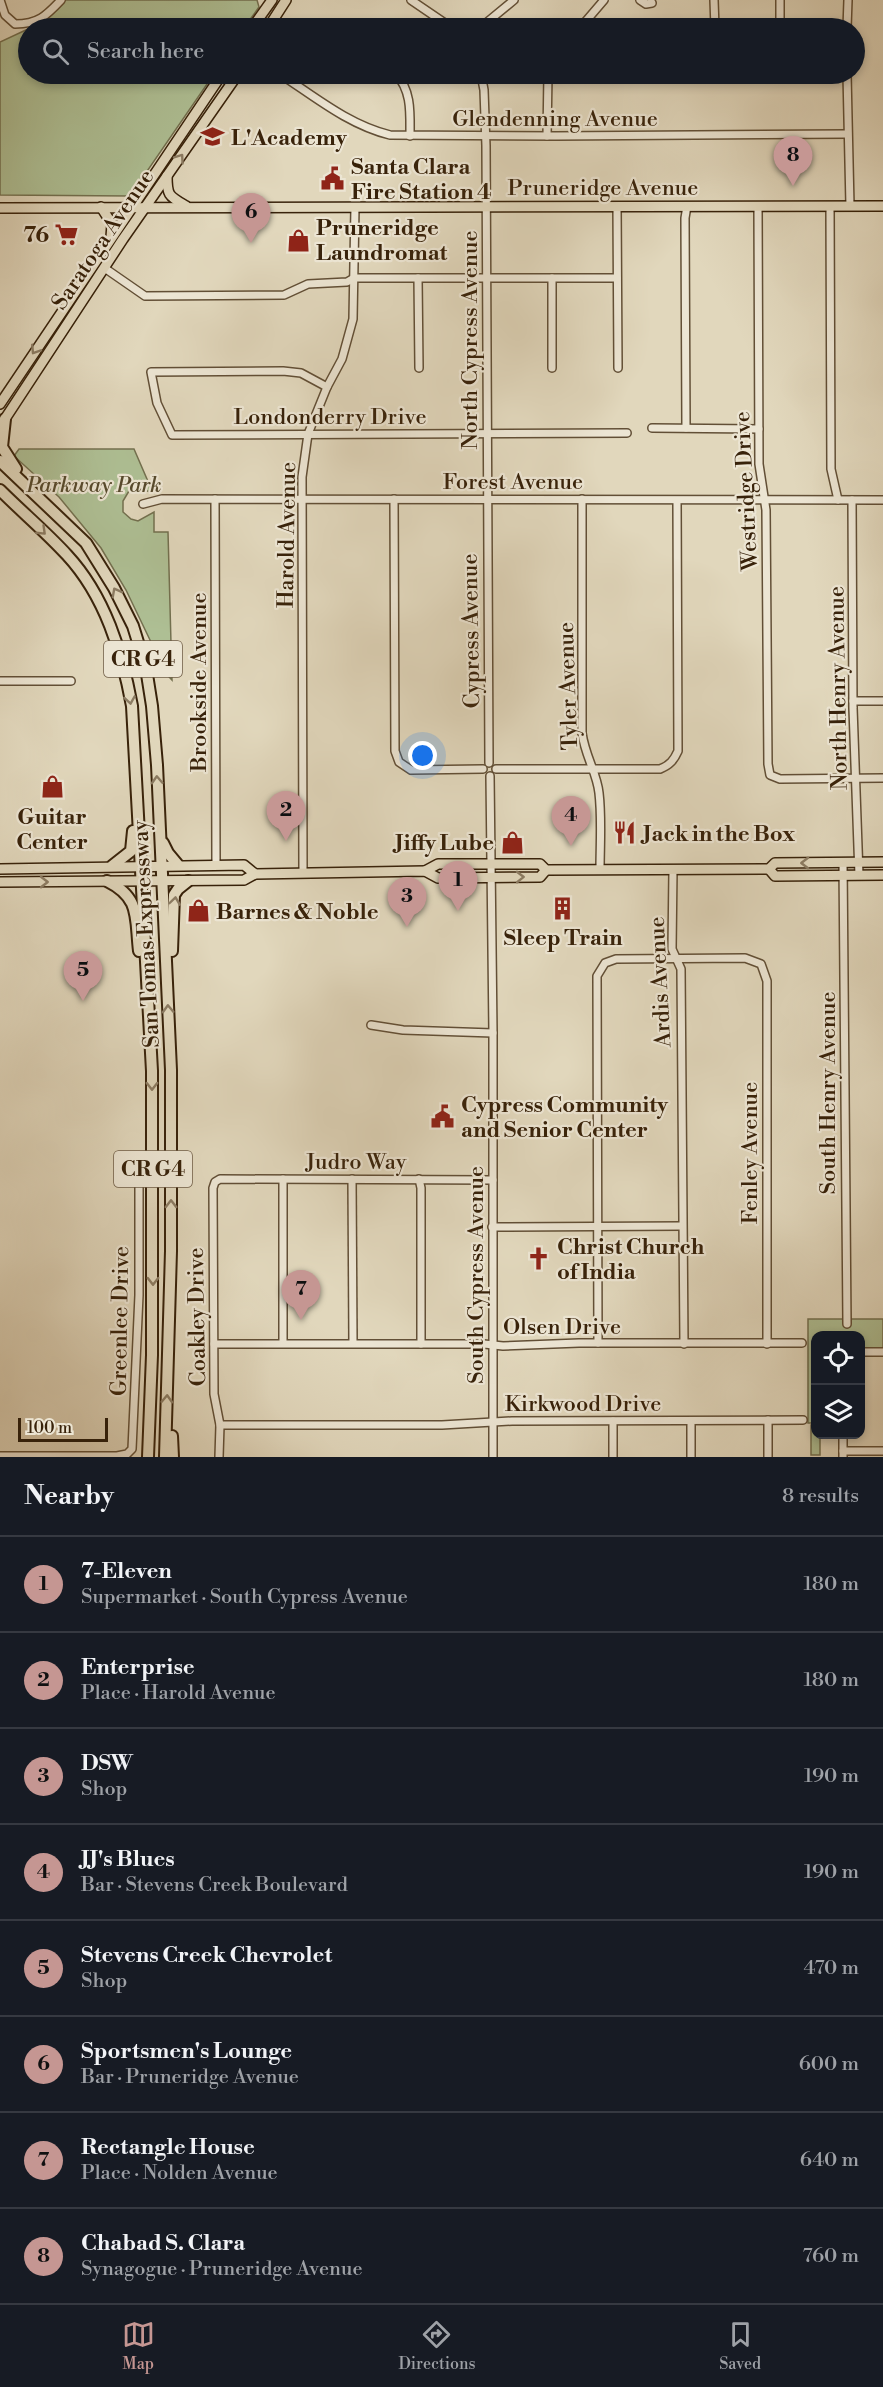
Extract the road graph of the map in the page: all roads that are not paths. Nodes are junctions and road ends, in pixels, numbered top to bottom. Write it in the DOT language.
graph roads {
  1 [pos="0,0"];
  2 [pos="61,0"];
  3 [pos="272,0"];
  4 [pos="286,0"];
  5 [pos="411,0"];
  6 [pos="514,0"];
  7 [pos="604,0"];
  8 [pos="640,0"];
  9 [pos="714,0"];
  10 [pos="780,0"];
  11 [pos="848,0"];
  12 [pos="652,3"];
  13 [pos="40,18"];
  14 [pos="259,18"];
  15 [pos="274,18"];
  16 [pos="437,18"];
  17 [pos="492,18"];
  18 [pos="589,18"];
  19 [pos="715,18"];
  20 [pos="780,18"];
  21 [pos="847,18"];
  22 [pos="18,24"];
  23 [pos="215,84"];
  24 [pos="231,84"];
  25 [pos="295,84"];
  26 [pos="404,84"];
  27 [pos="483,84"];
  28 [pos="548,84"];
  29 [pos="847,84"];
  30 [pos="847,135"];
  31 [pos="410,136"];
  32 [pos="486,136"];
  33 [pos="547,136"];
  34 [pos="167,176"];
  35 [pos="132,206"];
  36 [pos="147,206"];
  37 [pos="617,206"];
  38 [pos="687,206"];
  39 [pos="758,206"];
  40 [pos="830,206"];
  41 [pos="850,206"];
  42 [pos="883,206"];
  43 [pos="101,207"];
  44 [pos="188,207"];
  45 [pos="355,207"];
  46 [pos="486,207"];
  47 [pos="0,208"];
  48 [pos="111,237"];
  49 [pos="105,268"];
  50 [pos="354,278"];
  51 [pos="418,278"];
  52 [pos="486,278"];
  53 [pos="552,278"];
  54 [pos="617,278"];
  55 [pos="419,368"];
  56 [pos="552,368"];
  57 [pos="618,368"];
  58 [pos="327,387"];
  59 [pos="0,404"];
  60 [pos="2,423"];
  61 [pos="652,428"];
  62 [pos="686,428"];
  63 [pos="759,429"];
  64 [pos="627,433"];
  65 [pos="308,434"];
  66 [pos="487,434"];
  67 [pos="0,461"];
  68 [pos="19,478"];
  69 [pos="0,492"];
  70 [pos="215,499"];
  71 [pos="394,499"];
  72 [pos="486,499"];
  73 [pos="582,499"];
  74 [pos="301,500"];
  75 [pos="765,500"];
  76 [pos="838,500"];
  77 [pos="852,500"];
  78 [pos="883,500"];
  79 [pos="677,501"];
  80 [pos="143,504"];
  81 [pos="0,681"];
  82 [pos="71,681"];
  83 [pos="853,701"];
  84 [pos="883,701"];
  85 [pos="489,763"];
  86 [pos="483,769"];
  87 [pos="496,769"];
  88 [pos="591,769"];
  89 [pos="490,776"];
  90 [pos="856,778"];
  91 [pos="883,778"];
  92 [pos="136,783"];
  93 [pos="160,832"];
  94 [pos="843,862"];
  95 [pos="858,862"];
  96 [pos="883,862"];
  97 [pos="491,864"];
  98 [pos="178,865"];
  99 [pos="216,865"];
  100 [pos="112,866"];
  101 [pos="141,866"];
  102 [pos="162,866"];
  103 [pos="769,869"];
  104 [pos="546,870"];
  105 [pos="600,870"];
  106 [pos="674,870"];
  107 [pos="2,871"];
  108 [pos="426,871"];
  109 [pos="303,872"];
  110 [pos="255,874"];
  111 [pos="843,875"];
  112 [pos="859,875"];
  113 [pos="883,875"];
  114 [pos="491,878"];
  115 [pos="106,881"];
  116 [pos="141,881"];
  117 [pos="162,881"];
  118 [pos="188,881"];
  119 [pos="0,882"];
  120 [pos="676,958"];
  121 [pos="166,969"];
  122 [pos="147,982"];
  123 [pos="371,1025"];
  124 [pos="493,1033"];
  125 [pos="136,1167"];
  126 [pos="220,1179"];
  127 [pos="283,1179"];
  128 [pos="352,1179"];
  129 [pos="419,1179"];
  130 [pos="493,1180"];
  131 [pos="682,1226"];
  132 [pos="492,1227"];
  133 [pos="597,1227"];
  134 [pos="847,1323"];
  135 [pos="283,1343"];
  136 [pos="353,1343"];
  137 [pos="598,1343"];
  138 [pos="214,1344"];
  139 [pos="422,1344"];
  140 [pos="684,1344"];
  141 [pos="766,1344"];
  142 [pos="802,1344"];
  143 [pos="492,1345"];
  144 [pos="865,1352"];
  145 [pos="883,1352"];
  146 [pos="691,1420"];
  147 [pos="768,1420"];
  148 [pos="803,1420"];
  149 [pos="613,1421"];
  150 [pos="493,1422"];
  151 [pos="166,1424"];
  152 [pos="220,1425"];
  153 [pos="883,1451"];
  154 [pos="843,1454"];
  155 [pos="0,1456"];
  156 [pos="148,1457"];
  157 [pos="165,1457"];
  158 [pos="173,1457"];
  159 [pos="219,1457"];
  160 [pos="493,1457"];
  161 [pos="613,1457"];
  162 [pos="692,1457"];
  163 [pos="768,1457"];
  1 -- 22 [label="street"];
  2 -- 13 [label="street"];
  3 -- 14 [label="main road"];
  4 -- 15 [label="main road"];
  5 -- 16 [label="street"];
  6 -- 17 [label="street"];
  7 -- 18 [label="street"];
  8 -- 12 [label="street"];
  9 -- 19 [label="street"];
  10 -- 20 [label="street"];
  11 -- 21 [label="street"];
  23 -- 35 [label="main road, Saratoga Avenue"];
  34 -- 24 [label="main road, Saratoga Avenue, one-way"];
  25 -- 31 [label="street, Glendenning Avenue"];
  26 -- 31 [label="street"];
  27 -- 32 [label="street, North Cypress Avenue"];
  28 -- 33 [label="street"];
  29 -- 30 [label="street"];
  30 -- 33 [label="street, Glendenning Avenue"];
  30 -- 41 [label="street"];
  31 -- 32 [label="street, Glendenning Avenue"];
  32 -- 33 [label="street, Glendenning Avenue"];
  32 -- 46 [label="street, North Cypress Avenue"];
  34 -- 36 [label="main road, Saratoga Avenue"];
  34 -- 44 [label="main road"];
  35 -- 36 [label="main road, Pruneridge Avenue"];
  35 -- 43 [label="main road, Pruneridge Avenue"];
  35 -- 48 [label="main road, Saratoga Avenue"];
  36 -- 44 [label="main road, Pruneridge Avenue"];
  36 -- 49 [label="main road, Saratoga Avenue"];
  37 -- 38 [label="main road, Pruneridge Avenue"];
  37 -- 46 [label="main road, Pruneridge Avenue"];
  37 -- 54 [label="street"];
  38 -- 39 [label="main road, Pruneridge Avenue"];
  38 -- 62 [label="street"];
  39 -- 40 [label="main road, Pruneridge Avenue"];
  39 -- 63 [label="street, Westridge Drive"];
  40 -- 41 [label="main road, Pruneridge Avenue"];
  40 -- 76 [label="street"];
  41 -- 42 [label="main road, Pruneridge Avenue"];
  43 -- 47 [label="main road, Pruneridge Avenue"];
  43 -- 48 [label="main road"];
  44 -- 45 [label="main road, Pruneridge Avenue"];
  45 -- 46 [label="main road, Pruneridge Avenue"];
  45 -- 50 [label="street, Harold Avenue"];
  46 -- 52 [label="street, North Cypress Avenue"];
  48 -- 59 [label="main road, Saratoga Avenue, one-way"];
  49 -- 50 [label="street"];
  49 -- 60 [label="main road, Saratoga Avenue"];
  50 -- 51 [label="street"];
  50 -- 58 [label="street, Harold Avenue"];
  51 -- 52 [label="street"];
  51 -- 55 [label="street"];
  52 -- 53 [label="street"];
  52 -- 66 [label="street, North Cypress Avenue"];
  53 -- 54 [label="street"];
  53 -- 56 [label="street"];
  54 -- 57 [label="street"];
  58 -- 65 [label="street, Harold Avenue"];
  58 -- 65 [label="street, Londonderry Drive"];
  60 -- 68 [label="highway"];
  61 -- 62 [label="street"];
  62 -- 63 [label="street"];
  63 -- 75 [label="street, Westridge Drive"];
  64 -- 66 [label="street, Londonderry Drive"];
  65 -- 66 [label="street, Londonderry Drive"];
  65 -- 74 [label="street, Harold Avenue"];
  66 -- 72 [label="street, North Cypress Avenue"];
  67 -- 68 [label="highway, San Tomas Expressway / CR G4"];
  93 -- 68 [label="highway, San Tomas Expressway / CR G4, one-way"];
  69 -- 92 [label="highway, San Tomas Expressway / CR G4, one-way"];
  70 -- 74 [label="street, Forest Avenue"];
  70 -- 80 [label="street, Forest Avenue"];
  70 -- 99 [label="street, Brookside Avenue"];
  71 -- 72 [label="street, Forest Avenue"];
  71 -- 74 [label="street, Forest Avenue"];
  71 -- 86 [label="street"];
  72 -- 73 [label="street, Forest Avenue"];
  72 -- 85 [label="street, Cypress Avenue"];
  73 -- 79 [label="street, Forest Avenue"];
  73 -- 88 [label="street, Tyler Avenue"];
  74 -- 109 [label="street, Harold Avenue"];
  75 -- 76 [label="street, Forest Avenue"];
  75 -- 79 [label="street, Forest Avenue"];
  75 -- 90 [label="street, Westridge Drive"];
  76 -- 77 [label="street, Forest Avenue"];
  77 -- 78 [label="street, Forest Avenue"];
  77 -- 83 [label="street, North Henry Avenue"];
  79 -- 88 [label="street"];
  81 -- 82 [label="street"];
  83 -- 84 [label="street"];
  83 -- 90 [label="street, North Henry Avenue"];
  85 -- 86 [label="street"];
  85 -- 87 [label="street"];
  86 -- 89 [label="street"];
  87 -- 88 [label="street"];
  87 -- 89 [label="street"];
  88 -- 105 [label="street, Tyler Avenue"];
  89 -- 97 [label="street"];
  90 -- 91 [label="street"];
  90 -- 95 [label="street, North Henry Avenue"];
  92 -- 100 [label="highway"];
  92 -- 101 [label="highway, San Tomas Expressway / CR G4"];
  93 -- 98 [label="highway"];
  93 -- 102 [label="highway, San Tomas Expressway / CR G4"];
  94 -- 95 [label="main road"];
  94 -- 103 [label="main road, one-way"];
  94 -- 111 [label="street, South Henry Avenue"];
  95 -- 96 [label="main road"];
  95 -- 112 [label="street, North Henry Avenue"];
  97 -- 104 [label="main road"];
  97 -- 108 [label="main road"];
  97 -- 114 [label="street"];
  98 -- 99 [label="main road"];
  98 -- 102 [label="main road"];
  99 -- 110 [label="main road"];
  100 -- 101 [label="main road"];
  100 -- 107 [label="main road"];
  101 -- 102 [label="main road"];
  101 -- 116 [label="highway, San Tomas Expressway / CR G4"];
  102 -- 117 [label="highway, San Tomas Expressway / CR G4"];
  103 -- 106 [label="main road"];
  103 -- 111 [label="main road"];
  104 -- 105 [label="main road"];
  114 -- 104 [label="main road, one-way"];
  105 -- 106 [label="main road"];
  106 -- 120 [label="street, Ardis Avenue"];
  108 -- 109 [label="main road"];
  108 -- 114 [label="main road"];
  109 -- 110 [label="main road"];
  110 -- 118 [label="main road"];
  111 -- 112 [label="main road"];
  111 -- 134 [label="street, South Henry Avenue"];
  112 -- 113 [label="main road"];
  114 -- 124 [label="street, South Cypress Avenue"];
  115 -- 116 [label="main road"];
  119 -- 115 [label="main road, one-way"];
  115 -- 122 [label="highway"];
  116 -- 117 [label="main road"];
  116 -- 122 [label="highway, San Tomas Expressway / CR G4"];
  117 -- 118 [label="main road"];
  117 -- 121 [label="highway, San Tomas Expressway / CR G4"];
  121 -- 118 [label="highway, one-way"];
  120 -- 131 [label="street, Ardis Avenue"];
  120 -- 133 [label="street"];
  120 -- 141 [label="street, Fenley Avenue"];
  151 -- 121 [label="highway, San Tomas Expressway / CR G4, one-way"];
  122 -- 156 [label="highway, San Tomas Expressway / CR G4, one-way"];
  123 -- 124 [label="street"];
  124 -- 130 [label="street, South Cypress Avenue"];
  125 -- 155 [label="street, Greenlee Drive"];
  126 -- 127 [label="street, Judro Way"];
  126 -- 138 [label="street, Coakley Drive"];
  127 -- 128 [label="street, Judro Way"];
  127 -- 135 [label="street"];
  128 -- 129 [label="street, Judro Way"];
  128 -- 136 [label="street"];
  129 -- 130 [label="street, Judro Way"];
  129 -- 139 [label="street"];
  130 -- 132 [label="street, South Cypress Avenue"];
  131 -- 133 [label="street"];
  131 -- 140 [label="street, Ardis Avenue"];
  132 -- 133 [label="street"];
  132 -- 143 [label="street, South Cypress Avenue"];
  133 -- 137 [label="street"];
  135 -- 136 [label="street, Olsen Drive"];
  135 -- 138 [label="street, Olsen Drive"];
  136 -- 139 [label="street, Olsen Drive"];
  137 -- 140 [label="street, Olsen Drive"];
  137 -- 143 [label="street, Olsen Drive"];
  138 -- 152 [label="street, Coakley Drive"];
  139 -- 143 [label="street, Olsen Drive"];
  140 -- 141 [label="street, Olsen Drive"];
  141 -- 142 [label="street, Olsen Drive"];
  143 -- 150 [label="street, South Cypress Avenue"];
  144 -- 145 [label="street"];
  146 -- 147 [label="street, Kirkwood Drive"];
  146 -- 149 [label="street, Kirkwood Drive"];
  146 -- 162 [label="street"];
  147 -- 148 [label="street, Kirkwood Drive"];
  147 -- 163 [label="street"];
  149 -- 150 [label="street, Kirkwood Drive"];
  149 -- 161 [label="street"];
  150 -- 152 [label="street, Kirkwood Drive"];
  150 -- 160 [label="street, South Cypress Avenue"];
  151 -- 157 [label="highway, San Tomas Expressway / CR G4"];
  151 -- 158 [label="highway"];
  152 -- 159 [label="street, Coakley Drive"];
  153 -- 154 [label="street"];
}
